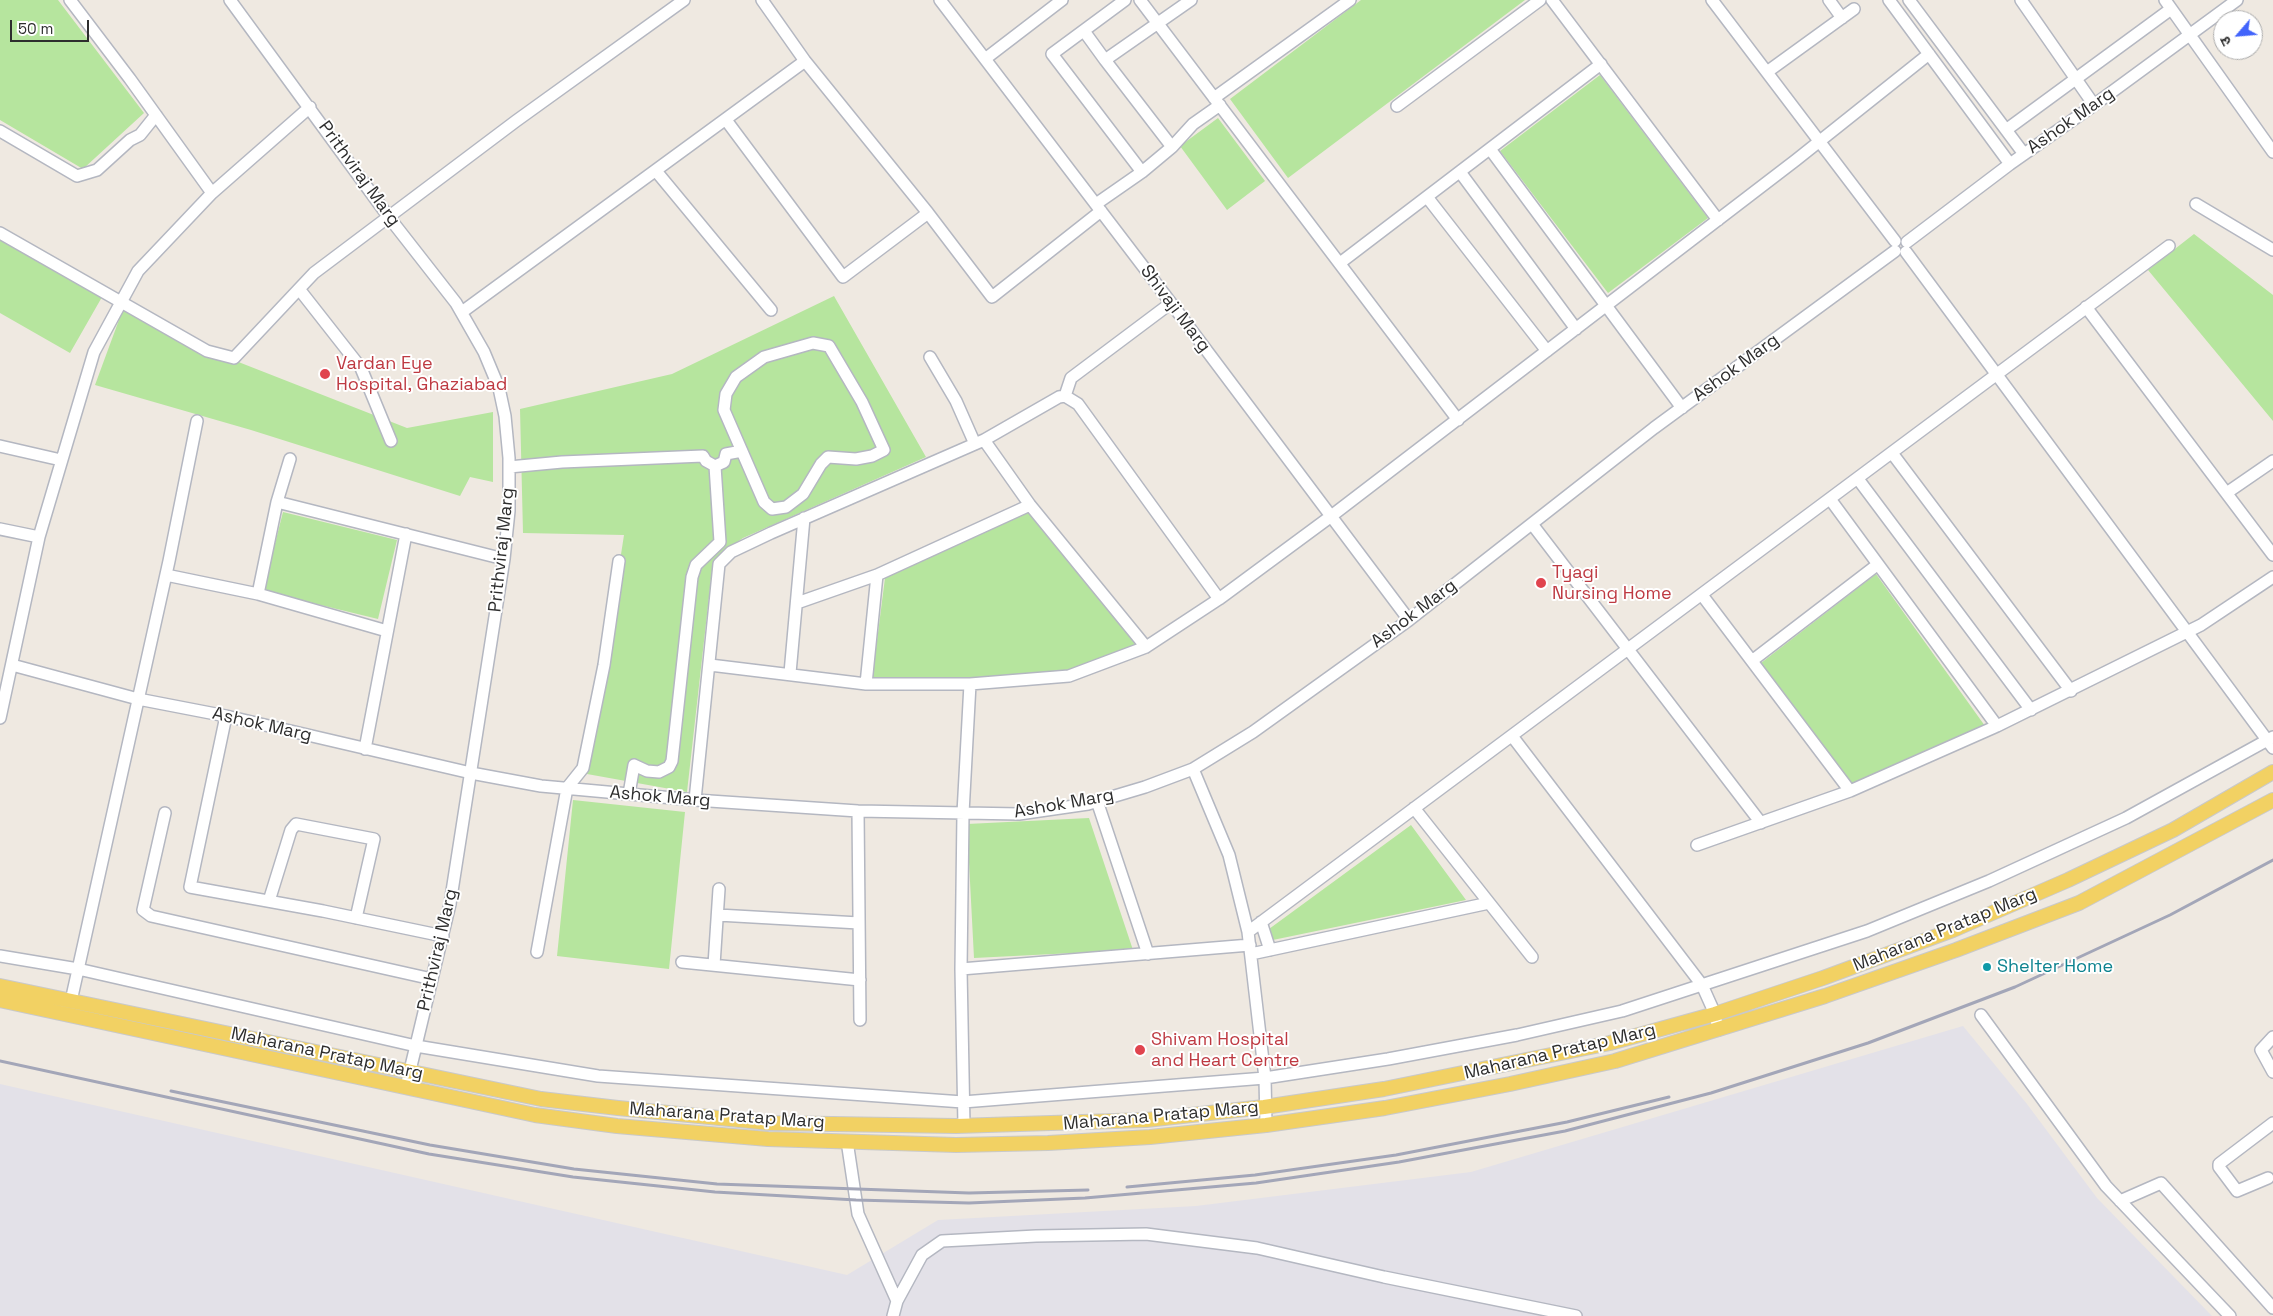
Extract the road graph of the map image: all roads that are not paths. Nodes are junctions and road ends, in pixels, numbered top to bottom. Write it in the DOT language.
graph roads {
  1 [pos="70,0"];
  2 [pos="230,0"];
  3 [pos="684,0"];
  4 [pos="762,0"];
  5 [pos="940,0"];
  6 [pos="1062,0"];
  7 [pos="1125,0"];
  8 [pos="1140,0"];
  9 [pos="1191,0"];
  10 [pos="1350,0"];
  11 [pos="1540,0"];
  12 [pos="1552,0"];
  13 [pos="1712,0"];
  14 [pos="1829,0"];
  15 [pos="1889,0"];
  16 [pos="1909,0"];
  17 [pos="2237,0"];
  18 [pos="2026,2"];
  19 [pos="2168,4"];
  20 [pos="1047,5"];
  21 [pos="1854,9"];
  22 [pos="1842,18"];
  23 [pos="1158,24"];
  24 [pos="1084,31"];
  25 [pos="2190,36"];
  26 [pos="1929,54"];
  27 [pos="985,59"];
  28 [pos="1105,60"];
  29 [pos="805,61"];
  30 [pos="1601,64"];
  31 [pos="1767,72"];
  32 [pos="2076,79"];
  33 [pos="1217,101"];
  34 [pos="2094,105"];
  35 [pos="1397,106"];
  36 [pos="310,107"];
  37 [pos="156,115"];
  38 [pos="726,120"];
  39 [pos="2006,130"];
  40 [pos="0,131"];
  41 [pos="1819,141"];
  42 [pos="1172,147"];
  43 [pos="1490,149"];
  44 [pos="2273,152"];
  45 [pos="2024,154"];
  46 [pos="2010,164"];
  47 [pos="656,171"];
  48 [pos="1142,172"];
  49 [pos="1460,172"];
  50 [pos="212,193"];
  51 [pos="1426,197"];
  52 [pos="2196,204"];
  53 [pos="1098,208"];
  54 [pos="928,213"];
  55 [pos="388,216"];
  56 [pos="1718,220"];
  57 [pos="0,233"];
  58 [pos="1901,246"];
  59 [pos="2169,246"];
  60 [pos="2273,250"];
  61 [pos="1340,264"];
  62 [pos="299,289"];
  63 [pos="121,303"];
  64 [pos="1172,303"];
  65 [pos="1606,306"];
  66 [pos="2086,307"];
  67 [pos="771,310"];
  68 [pos="462,312"];
  69 [pos="1576,329"];
  70 [pos="1547,351"];
  71 [pos="930,357"];
  72 [pos="1997,375"];
  73 [pos="1065,396"];
  74 [pos="1682,408"];
  75 [pos="1458,420"];
  76 [pos="197,421"];
  77 [pos="391,440"];
  78 [pos="980,442"];
  79 [pos="0,446"];
  80 [pos="742,451"];
  81 [pos="1892,453"];
  82 [pos="290,459"];
  83 [pos="61,460"];
  84 [pos="2273,461"];
  85 [pos="715,466"];
  86 [pos="509,467"];
  87 [pos="1858,479"];
  88 [pos="2228,492"];
  89 [pos="1830,499"];
  90 [pos="277,502"];
  91 [pos="1030,505"];
  92 [pos="1330,517"];
  93 [pos="804,518"];
  94 [pos="1532,524"];
  95 [pos="0,529"];
  96 [pos="406,534"];
  97 [pos="39,537"];
  98 [pos="2273,555"];
  99 [pos="504,558"];
  100 [pos="619,561"];
  101 [pos="1877,565"];
  102 [pos="876,575"];
  103 [pos="166,576"];
  104 [pos="2273,577"];
  105 [pos="258,594"];
  106 [pos="1702,595"];
  107 [pos="1220,599"];
  108 [pos="796,603"];
  109 [pos="1409,620"];
  110 [pos="387,631"];
  111 [pos="2187,632"];
  112 [pos="1146,647"];
  113 [pos="1628,650"];
  114 [pos="1753,660"];
  115 [pos="12,665"];
  116 [pos="710,665"];
  117 [pos="790,673"];
  118 [pos="866,684"];
  119 [pos="970,684"];
  120 [pos="2071,691"];
  121 [pos="138,698"];
  122 [pos="2031,710"];
  123 [pos="226,716"];
  124 [pos="0,718"];
  125 [pos="1997,726"];
  126 [pos="1512,736"];
  127 [pos="2271,742"];
  128 [pos="365,749"];
  129 [pos="1193,769"];
  130 [pos="2273,772"];
  131 [pos="471,773"];
  132 [pos="567,788"];
  133 [pos="1850,791"];
  134 [pos="629,794"];
  135 [pos="695,800"];
  136 [pos="2273,800"];
  137 [pos="1097,801"];
  138 [pos="1414,808"];
  139 [pos="858,811"];
  140 [pos="165,813"];
  141 [pos="963,813"];
  142 [pos="1761,823"];
  143 [pos="1698,845"];
  144 [pos="719,889"];
  145 [pos="269,901"];
  146 [pos="1489,903"];
  147 [pos="718,915"];
  148 [pos="356,918"];
  149 [pos="1261,922"];
  150 [pos="859,923"];
  151 [pos="1248,932"];
  152 [pos="443,936"];
  153 [pos="1250,950"];
  154 [pos="1270,950"];
  155 [pos="537,952"];
  156 [pos="1148,954"];
  157 [pos="0,956"];
  158 [pos="1532,957"];
  159 [pos="682,962"];
  160 [pos="714,965"];
  161 [pos="78,969"];
  162 [pos="961,969"];
  163 [pos="432,979"];
  164 [pos="860,980"];
  165 [pos="1702,985"];
  166 [pos="0,986"];
  167 [pos="0,1000"];
  168 [pos="71,1001"];
  169 [pos="1715,1014"];
  170 [pos="1981,1016"];
  171 [pos="860,1020"];
  172 [pos="1718,1030"];
  173 [pos="2273,1037"];
  174 [pos="416,1046"];
  175 [pos="408,1071"];
  176 [pos="2273,1072"];
  177 [pos="1265,1078"];
  178 [pos="406,1088"];
  179 [pos="963,1102"];
  180 [pos="1264,1107"];
  181 [pos="2273,1123"];
  182 [pos="1266,1125"];
  183 [pos="964,1126"];
  184 [pos="847,1141"];
  185 [pos="2271,1179"];
  186 [pos="2120,1201"];
  187 [pos="897,1301"];
  188 [pos="2273,1308"];
  189 [pos="2273,1314"];
  190 [pos="893,1316"];
  191 [pos="1576,1316"];
  192 [pos="2230,1316"];
  193 [pos="2270,1316"];
  1 -- 37 [label="street"];
  2 -- 36 [label="street, Prithviraj Marg"];
  3 -- 55 [label="street"];
  4 -- 29 [label="street"];
  5 -- 27 [label="street, Shivaji Marg"];
  6 -- 20 [label="street"];
  7 -- 24 [label="street"];
  8 -- 23 [label="street"];
  9 -- 23 [label="street"];
  10 -- 33 [label="street"];
  11 -- 35 [label="street"];
  12 -- 30 [label="street"];
  13 -- 31 [label="street"];
  14 -- 22 [label="street"];
  15 -- 26 [label="street"];
  16 -- 39 [label="street"];
  17 -- 25 [label="street, Ashok Marg"];
  18 -- 32 [label="street"];
  19 -- 25 [label="street"];
  19 -- 32 [label="street"];
  20 -- 27 [label="street"];
  21 -- 22 [label="street"];
  22 -- 31 [label="street"];
  23 -- 28 [label="street"];
  23 -- 33 [label="street"];
  24 -- 28 [label="street"];
  24 -- 48 [label="street"];
  25 -- 34 [label="street, Ashok Marg"];
  25 -- 44 [label="street"];
  26 -- 41 [label="street"];
  26 -- 46 [label="street"];
  27 -- 53 [label="street, Shivaji Marg"];
  28 -- 42 [label="street"];
  29 -- 38 [label="street"];
  29 -- 54 [label="street"];
  30 -- 43 [label="street"];
  30 -- 56 [label="street"];
  31 -- 41 [label="street"];
  32 -- 34 [label="street"];
  32 -- 39 [label="street"];
  33 -- 42 [label="street"];
  33 -- 61 [label="street"];
  34 -- 45 [label="street, Ashok Marg"];
  36 -- 50 [label="street"];
  36 -- 55 [label="street, Prithviraj Marg"];
  37 -- 40 [label="street"];
  37 -- 50 [label="street"];
  38 -- 47 [label="street"];
  38 -- 54 [label="street"];
  39 -- 45 [label="street"];
  41 -- 56 [label="street"];
  41 -- 58 [label="street"];
  42 -- 48 [label="street"];
  43 -- 49 [label="street"];
  43 -- 65 [label="street"];
  45 -- 46 [label="street, Ashok Marg"];
  46 -- 58 [label="street, Ashok Marg"];
  47 -- 67 [label="street"];
  47 -- 68 [label="street"];
  48 -- 53 [label="street"];
  49 -- 51 [label="street"];
  49 -- 69 [label="street"];
  50 -- 63 [label="street"];
  51 -- 61 [label="street"];
  51 -- 70 [label="street"];
  52 -- 60 [label="street"];
  53 -- 54 [label="street"];
  53 -- 64 [label="street, Shivaji Marg"];
  55 -- 62 [label="street"];
  55 -- 68 [label="street, Prithviraj Marg"];
  56 -- 65 [label="street"];
  57 -- 63 [label="street"];
  58 -- 72 [label="street"];
  58 -- 74 [label="street, Ashok Marg"];
  59 -- 66 [label="street"];
  61 -- 75 [label="street"];
  62 -- 63 [label="street"];
  62 -- 77 [label="street"];
  63 -- 83 [label="street"];
  64 -- 73 [label="street"];
  64 -- 92 [label="street, Shivaji Marg"];
  65 -- 69 [label="street"];
  65 -- 74 [label="street"];
  66 -- 72 [label="street"];
  66 -- 88 [label="street"];
  68 -- 86 [label="street, Prithviraj Marg"];
  69 -- 70 [label="street"];
  70 -- 75 [label="street"];
  71 -- 78 [label="street"];
  72 -- 81 [label="street"];
  72 -- 111 [label="street"];
  73 -- 78 [label="street"];
  73 -- 107 [label="street"];
  74 -- 94 [label="street, Ashok Marg"];
  75 -- 92 [label="street"];
  76 -- 103 [label="street"];
  78 -- 91 [label="street"];
  78 -- 93 [label="street"];
  79 -- 83 [label="street"];
  80 -- 80 [label="street"];
  80 -- 85 [label="street"];
  81 -- 87 [label="street"];
  81 -- 120 [label="street"];
  82 -- 90 [label="street"];
  83 -- 97 [label="street"];
  84 -- 88 [label="street"];
  85 -- 86 [label="street"];
  85 -- 134 [label="street"];
  86 -- 99 [label="street, Prithviraj Marg"];
  87 -- 89 [label="street"];
  87 -- 122 [label="street"];
  88 -- 98 [label="street"];
  89 -- 101 [label="street"];
  89 -- 106 [label="street"];
  90 -- 96 [label="street"];
  90 -- 105 [label="street"];
  91 -- 102 [label="street"];
  91 -- 112 [label="street"];
  92 -- 107 [label="street"];
  92 -- 109 [label="street, Shivaji Marg"];
  93 -- 108 [label="street"];
  93 -- 116 [label="street"];
  94 -- 109 [label="street, Ashok Marg"];
  94 -- 113 [label="street"];
  95 -- 97 [label="street"];
  96 -- 99 [label="street"];
  96 -- 110 [label="street"];
  97 -- 115 [label="street"];
  99 -- 131 [label="street, Prithviraj Marg"];
  100 -- 132 [label="street"];
  101 -- 114 [label="street"];
  101 -- 125 [label="street"];
  102 -- 108 [label="street"];
  102 -- 118 [label="street"];
  103 -- 105 [label="street"];
  103 -- 121 [label="street"];
  104 -- 111 [label="street"];
  105 -- 110 [label="street"];
  106 -- 113 [label="street"];
  106 -- 114 [label="street"];
  107 -- 112 [label="street"];
  108 -- 117 [label="street"];
  109 -- 129 [label="street, Ashok Marg"];
  110 -- 128 [label="street"];
  111 -- 120 [label="street"];
  111 -- 127 [label="street"];
  112 -- 119 [label="street"];
  113 -- 126 [label="street"];
  113 -- 142 [label="street"];
  114 -- 133 [label="street"];
  115 -- 121 [label="street, Ashok Marg"];
  115 -- 124 [label="street"];
  116 -- 117 [label="street"];
  116 -- 135 [label="street"];
  117 -- 118 [label="street"];
  118 -- 119 [label="street"];
  119 -- 141 [label="street"];
  120 -- 122 [label="street"];
  121 -- 123 [label="street, Ashok Marg"];
  121 -- 161 [label="street"];
  122 -- 125 [label="street"];
  123 -- 128 [label="street, Ashok Marg"];
  123 -- 145 [label="street"];
  125 -- 133 [label="street"];
  126 -- 138 [label="street"];
  126 -- 165 [label="street"];
  127 -- 165 [label="street"];
  128 -- 131 [label="street, Ashok Marg"];
  129 -- 137 [label="street, Ashok Marg"];
  129 -- 151 [label="street"];
  130 -- 169 [label="main road, Maharana Pratap Marg"];
  131 -- 132 [label="street, Ashok Marg"];
  131 -- 152 [label="street, Prithviraj Marg"];
  132 -- 134 [label="street, Ashok Marg"];
  132 -- 155 [label="street"];
  133 -- 142 [label="street"];
  134 -- 135 [label="street, Ashok Marg"];
  135 -- 139 [label="street, Ashok Marg"];
  136 -- 172 [label="main road, Maharana Pratap Marg"];
  137 -- 141 [label="street, Ashok Marg"];
  137 -- 156 [label="street"];
  138 -- 146 [label="street"];
  138 -- 149 [label="street"];
  139 -- 141 [label="street, Ashok Marg"];
  139 -- 150 [label="street"];
  140 -- 163 [label="street"];
  141 -- 162 [label="street"];
  142 -- 143 [label="street"];
  144 -- 147 [label="street"];
  145 -- 148 [label="street"];
  145 -- 148 [label="street"];
  146 -- 154 [label="street"];
  146 -- 158 [label="street"];
  147 -- 150 [label="street"];
  147 -- 160 [label="street"];
  148 -- 152 [label="street"];
  149 -- 151 [label="street"];
  149 -- 154 [label="street"];
  150 -- 164 [label="street"];
  151 -- 153 [label="street"];
  152 -- 163 [label="street, Prithviraj Marg"];
  153 -- 154 [label="street"];
  153 -- 156 [label="street"];
  153 -- 177 [label="street"];
  156 -- 162 [label="street"];
  157 -- 161 [label="street"];
  159 -- 160 [label="street"];
  160 -- 164 [label="street"];
  161 -- 168 [label="street"];
  161 -- 174 [label="street"];
  162 -- 179 [label="street"];
  163 -- 174 [label="street, Prithviraj Marg"];
  164 -- 171 [label="street"];
  165 -- 169 [label="street"];
  165 -- 177 [label="street"];
  166 -- 168 [label="main road, Maharana Pratap Marg"];
  167 -- 178 [label="main road, Maharana Pratap Marg"];
  168 -- 175 [label="main road, Maharana Pratap Marg"];
  169 -- 172 [label="street"];
  169 -- 180 [label="main road, Maharana Pratap Marg"];
  170 -- 186 [label="street"];
  172 -- 182 [label="main road, Maharana Pratap Marg"];
  173 -- 176 [label="street"];
  174 -- 175 [label="street, Prithviraj Marg"];
  174 -- 179 [label="street"];
  175 -- 178 [label="street, Prithviraj Marg"];
  175 -- 183 [label="main road, Maharana Pratap Marg"];
  177 -- 179 [label="street"];
  177 -- 180 [label="street"];
  178 -- 184 [label="main road, Maharana Pratap Marg"];
  179 -- 183 [label="street"];
  180 -- 182 [label="street"];
  180 -- 183 [label="main road, Maharana Pratap Marg"];
  181 -- 185 [label="street"];
  182 -- 184 [label="main road, Maharana Pratap Marg"];
  184 -- 187 [label="street"];
  186 -- 188 [label="street"];
  186 -- 192 [label="street"];
  187 -- 190 [label="street"];
  187 -- 191 [label="street"];
  189 -- 193 [label="street"];
}
